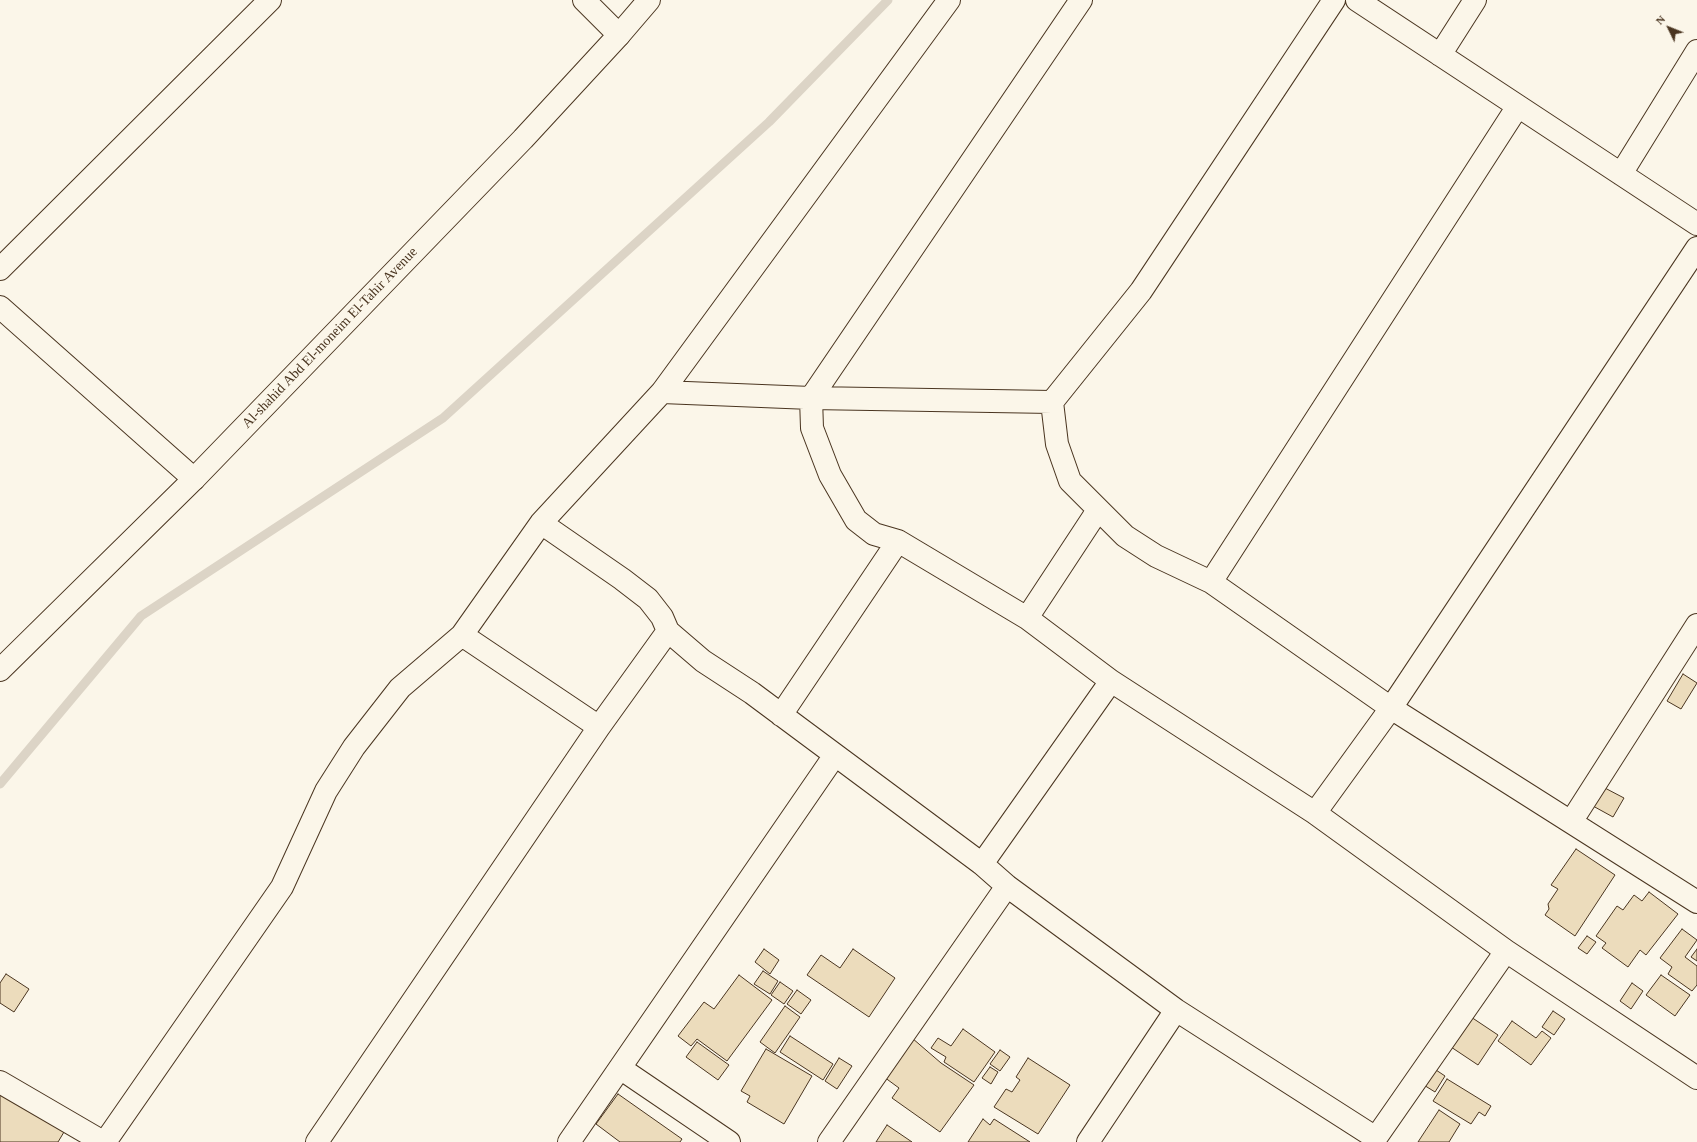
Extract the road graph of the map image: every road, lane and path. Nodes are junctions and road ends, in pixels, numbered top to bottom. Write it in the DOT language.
graph roads {
  1 [pos="270,0"];
  2 [pos="584,0"];
  3 [pos="649,0"];
  4 [pos="949,0"];
  5 [pos="1081,0"];
  6 [pos="1334,0"];
  7 [pos="1356,0"];
  8 [pos="1475,0"];
  9 [pos="619,35"];
  10 [pos="1697,51"];
  11 [pos="1440,54"];
  12 [pos="1518,106"];
  13 [pos="1621,174"];
  14 [pos="1697,224"];
  15 [pos="1697,248"];
  16 [pos="0,269"];
  17 [pos="0,307"];
  18 [pos="662,392"];
  19 [pos="811,398"];
  20 [pos="1052,402"];
  21 [pos="194,479"];
  22 [pos="1098,510"];
  23 [pos="541,523"];
  24 [pos="898,541"];
  25 [pos="1211,582"];
  26 [pos="1027,618"];
  27 [pos="1697,626"];
  28 [pos="668,631"];
  29 [pos="462,635"];
  30 [pos="0,670"];
  31 [pos="1111,681"];
  32 [pos="1391,708"];
  33 [pos="781,715"];
  34 [pos="599,727"];
  35 [pos="834,755"];
  36 [pos="1315,813"];
  37 [pos="1571,822"];
  38 [pos="982,864"];
  39 [pos="1007,886"];
  40 [pos="1697,902"];
  41 [pos="1506,951"];
  42 [pos="1176,1010"];
  43 [pos="620,1068"];
  44 [pos="1697,1078"];
  45 [pos="0,1082"];
  46 [pos="72,1133"];
  47 [pos="1375,1140"];
  48 [pos="104,1142"];
  49 [pos="317,1142"];
  50 [pos="569,1142"];
  51 [pos="729,1142"];
  52 [pos="829,1142"];
  53 [pos="1088,1142"];
  1 -- 16 [label="street"];
  2 -- 9 [label="street"];
  3 -- 9 [label="street, Al-shahid Abd El-moneim El-Tahir Avenue"];
  4 -- 18 [label="street"];
  5 -- 19 [label="street"];
  6 -- 20 [label="street"];
  7 -- 11 [label="street"];
  8 -- 11 [label="street"];
  9 -- 21 [label="street, Al-shahid Abd El-moneim El-Tahir Avenue"];
  10 -- 13 [label="street"];
  11 -- 12 [label="street"];
  12 -- 13 [label="street"];
  12 -- 25 [label="street"];
  13 -- 14 [label="street"];
  15 -- 32 [label="street"];
  17 -- 21 [label="street"];
  18 -- 19 [label="street"];
  18 -- 23 [label="street"];
  19 -- 20 [label="street"];
  19 -- 24 [label="street"];
  20 -- 22 [label="street"];
  21 -- 30 [label="street, Al-shahid Abd El-moneim El-Tahir Avenue"];
  22 -- 25 [label="street"];
  22 -- 26 [label="street"];
  23 -- 28 [label="street"];
  23 -- 29 [label="street"];
  24 -- 26 [label="street"];
  24 -- 33 [label="street"];
  25 -- 32 [label="street"];
  26 -- 31 [label="street"];
  27 -- 37 [label="street"];
  28 -- 33 [label="street"];
  28 -- 34 [label="street"];
  29 -- 34 [label="street"];
  29 -- 48 [label="street"];
  31 -- 36 [label="street"];
  31 -- 38 [label="street"];
  32 -- 36 [label="street"];
  32 -- 37 [label="street"];
  33 -- 35 [label="street"];
  34 -- 49 [label="street"];
  35 -- 38 [label="street"];
  35 -- 43 [label="street"];
  36 -- 41 [label="street"];
  37 -- 40 [label="street"];
  38 -- 39 [label="street"];
  39 -- 42 [label="street"];
  39 -- 52 [label="street"];
  41 -- 44 [label="street"];
  41 -- 47 [label="street"];
  42 -- 47 [label="street"];
  42 -- 53 [label="street"];
  43 -- 50 [label="street"];
  43 -- 51 [label="street"];
  45 -- 46 [label="street"];
  46 -- 48 [label="street"];
}
